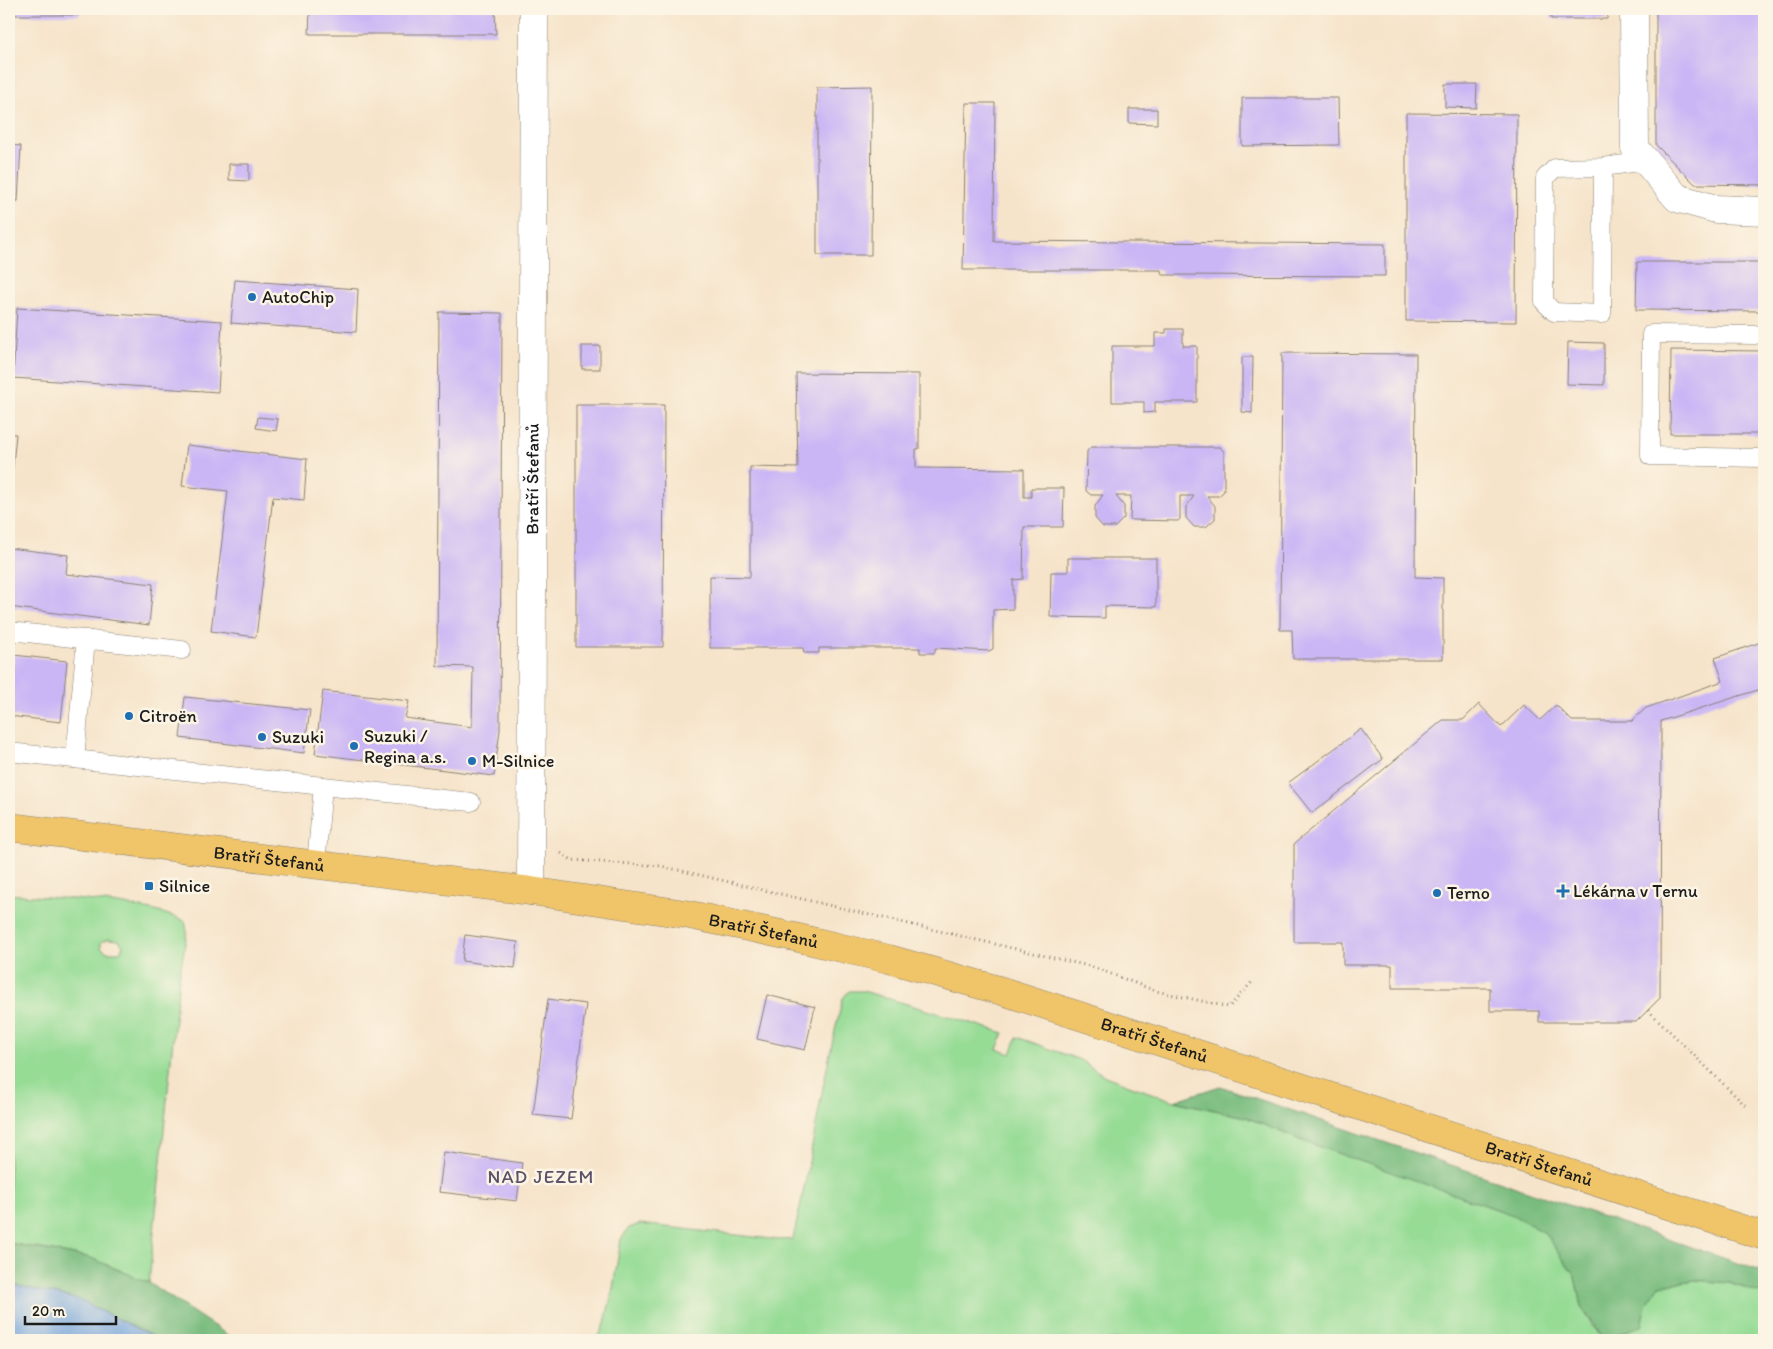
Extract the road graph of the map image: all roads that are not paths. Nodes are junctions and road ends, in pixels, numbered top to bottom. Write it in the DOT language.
graph roads {
  1 [pos="534,9"];
  2 [pos="1634,9"];
  3 [pos="1646,161"];
  4 [pos="1602,167"];
  5 [pos="1764,211"];
  6 [pos="1754,335"];
  7 [pos="1764,458"];
  8 [pos="9,631"];
  9 [pos="86,640"];
  10 [pos="182,650"];
  11 [pos="9,752"];
  12 [pos="75,759"];
  13 [pos="323,786"];
  14 [pos="472,802"];
  15 [pos="9,827"];
  16 [pos="316,864"];
  17 [pos="531,891"];
  18 [pos="1764,1236"];
  1 -- 17 [label="street, Bratří Štefanů"];
  2 -- 3 [label="street"];
  3 -- 4 [label="lane"];
  3 -- 5 [label="street"];
  4 -- 4 [label="lane"];
  6 -- 7 [label="lane"];
  8 -- 9 [label="lane"];
  9 -- 10 [label="lane"];
  9 -- 12 [label="lane"];
  11 -- 12 [label="lane"];
  12 -- 13 [label="lane"];
  13 -- 14 [label="lane"];
  13 -- 16 [label="lane"];
  15 -- 16 [label="main road, Bratří Štefanů"];
  16 -- 17 [label="main road, Bratří Štefanů"];
  17 -- 18 [label="main road, Bratří Štefanů"];
}
